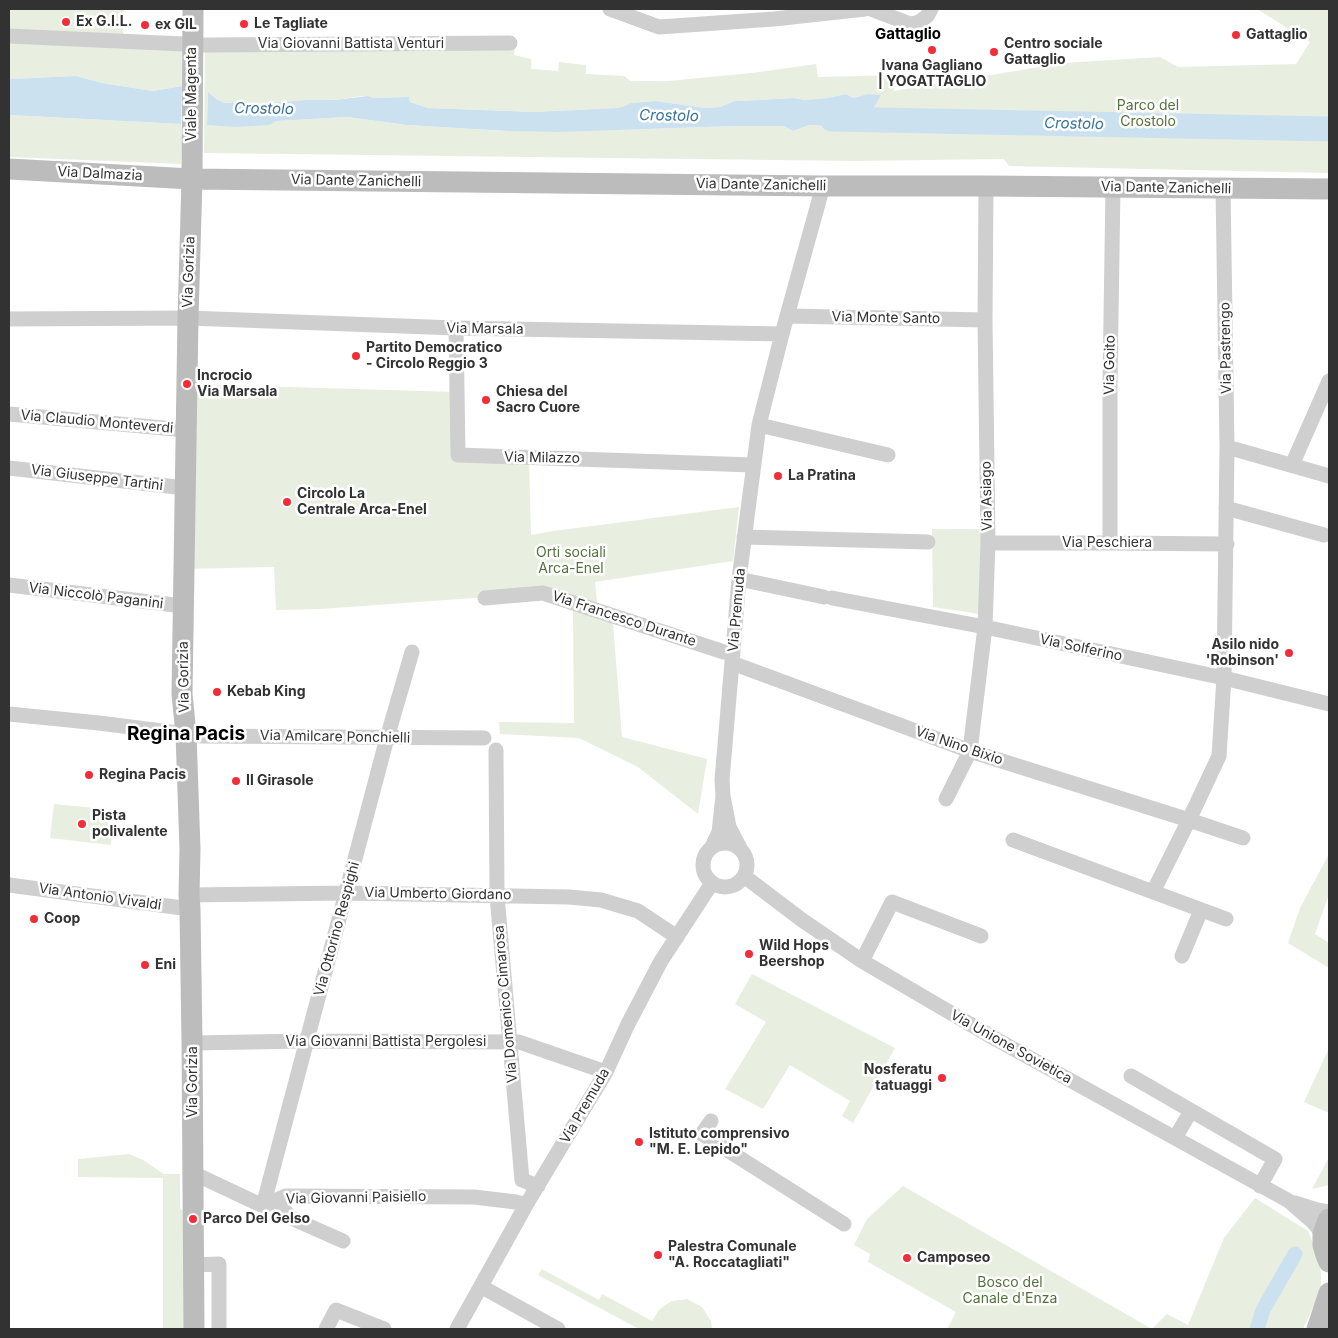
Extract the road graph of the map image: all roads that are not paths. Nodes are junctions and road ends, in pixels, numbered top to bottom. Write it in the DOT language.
graph roads {
  1 [pos="192,9"];
  2 [pos="610,9"];
  3 [pos="865,9"];
  4 [pos="871,9"];
  5 [pos="929,12"];
  6 [pos="9,36"];
  7 [pos="510,43"];
  8 [pos="192,44"];
  9 [pos="9,169"];
  10 [pos="192,179"];
  11 [pos="823,186"];
  12 [pos="986,186"];
  13 [pos="1113,187"];
  14 [pos="1223,188"];
  15 [pos="1329,189"];
  16 [pos="787,316"];
  17 [pos="188,318"];
  18 [pos="9,319"];
  19 [pos="985,320"];
  20 [pos="456,328"];
  21 [pos="782,334"];
  22 [pos="1329,381"];
  23 [pos="9,414"];
  24 [pos="759,425"];
  25 [pos="186,430"];
  26 [pos="1227,447"];
  27 [pos="888,455"];
  28 [pos="754,465"];
  29 [pos="1292,465"];
  30 [pos="9,468"];
  31 [pos="1329,476"];
  32 [pos="185,488"];
  33 [pos="1226,508"];
  34 [pos="1324,535"];
  35 [pos="744,537"];
  36 [pos="928,542"];
  37 [pos="988,543"];
  38 [pos="1110,543"];
  39 [pos="1226,544"];
  40 [pos="739,579"];
  41 [pos="9,585"];
  42 [pos="485,598"];
  43 [pos="183,606"];
  44 [pos="985,627"];
  45 [pos="412,652"];
  46 [pos="732,658"];
  47 [pos="1224,678"];
  48 [pos="1329,704"];
  49 [pos="9,714"];
  50 [pos="186,734"];
  51 [pos="387,738"];
  52 [pos="484,738"];
  53 [pos="496,750"];
  54 [pos="970,751"];
  55 [pos="723,796"];
  56 [pos="946,799"];
  57 [pos="1189,820"];
  58 [pos="1243,838"];
  59 [pos="1013,840"];
  60 [pos="712,847"];
  61 [pos="741,850"];
  62 [pos="744,876"];
  63 [pos="712,883"];
  64 [pos="9,885"];
  65 [pos="1153,892"];
  66 [pos="347,893"];
  67 [pos="497,896"];
  68 [pos="190,902"];
  69 [pos="1201,910"];
  70 [pos="1226,919"];
  71 [pos="980,936"];
  72 [pos="677,937"];
  73 [pos="1182,956"];
  74 [pos="862,961"];
  75 [pos="306,1041"];
  76 [pos="509,1042"];
  77 [pos="192,1043"];
  78 [pos="606,1072"];
  79 [pos="1131,1076"];
  80 [pos="1191,1111"];
  81 [pos="711,1121"];
  82 [pos="1175,1138"];
  83 [pos="193,1173"];
  84 [pos="538,1186"];
  85 [pos="1260,1186"];
  86 [pos="280,1199"];
  87 [pos="1289,1201"];
  88 [pos="526,1205"];
  89 [pos="263,1206"];
  90 [pos="1329,1212"];
  91 [pos="844,1224"];
  92 [pos="1326,1226"];
  93 [pos="343,1241"];
  94 [pos="1329,1262"];
  95 [pos="193,1265"];
  96 [pos="482,1287"];
  97 [pos="1329,1293"];
  98 [pos="194,1329"];
  99 [pos="219,1329"];
  100 [pos="326,1329"];
  101 [pos="384,1329"];
  102 [pos="457,1329"];
  103 [pos="558,1329"];
  104 [pos="1317,1329"];
  1 -- 8 [label="street, Viale Magenta"];
  2 -- 3 [label="street"];
  4 -- 5 [label="street"];
  6 -- 8 [label="street, Via Giovanni Battista Venturi"];
  7 -- 8 [label="street, Via Giovanni Battista Venturi"];
  8 -- 10 [label="street, Viale Magenta"];
  9 -- 10 [label="street, Via Dalmazia"];
  10 -- 11 [label="street, Via Dante Zanichelli"];
  10 -- 17 [label="street, Via Gorizia"];
  11 -- 12 [label="street, Via Dante Zanichelli"];
  11 -- 16 [label="street, Via Premuda"];
  12 -- 13 [label="street, Via Dante Zanichelli"];
  12 -- 19 [label="street, Via Asiago"];
  13 -- 14 [label="street, Via Dante Zanichelli"];
  13 -- 38 [label="street, Via Goito"];
  14 -- 15 [label="street, Via Dante Zanichelli"];
  14 -- 26 [label="street, Via Pastrengo"];
  16 -- 19 [label="street, Via Monte Santo"];
  16 -- 21 [label="street, Via Premuda"];
  17 -- 18 [label="street, Via Marsala"];
  17 -- 20 [label="street, Via Marsala"];
  17 -- 25 [label="street, Via Gorizia"];
  19 -- 37 [label="street, Via Asiago"];
  20 -- 21 [label="street, Via Marsala"];
  20 -- 28 [label="street, Via Milazzo"];
  21 -- 24 [label="street, Via Premuda"];
  22 -- 29 [label="street"];
  23 -- 25 [label="street, Via Claudio Monteverdi"];
  24 -- 27 [label="street"];
  24 -- 28 [label="street, Via Premuda"];
  25 -- 32 [label="street, Via Gorizia"];
  26 -- 29 [label="street"];
  26 -- 33 [label="street, Via Pastrengo"];
  28 -- 35 [label="street, Via Premuda"];
  29 -- 31 [label="street"];
  30 -- 32 [label="street, Via Giuseppe Tartini"];
  32 -- 43 [label="street, Via Gorizia"];
  33 -- 34 [label="street"];
  33 -- 39 [label="street, Via Pastrengo"];
  35 -- 36 [label="street"];
  35 -- 40 [label="street, Via Premuda"];
  37 -- 38 [label="street, Via Peschiera"];
  37 -- 44 [label="street, Via Asiago"];
  38 -- 39 [label="street, Via Peschiera"];
  39 -- 47 [label="street, Via Pastrengo"];
  40 -- 44 [label="street, Via Solferino"];
  40 -- 46 [label="street, Via Premuda"];
  41 -- 43 [label="street, Via Niccolò Paganini"];
  42 -- 46 [label="street, Via Francesco Durante"];
  43 -- 50 [label="street, Via Gorizia"];
  44 -- 47 [label="street, Via Solferino"];
  44 -- 54 [label="street, Via Asiago"];
  45 -- 51 [label="street, Via Ottorino Respighi"];
  46 -- 54 [label="street, Via Nino Bixio"];
  46 -- 55 [label="street, Via Premuda"];
  47 -- 48 [label="street, Via Solferino"];
  47 -- 57 [label="street, Via Pastrengo"];
  49 -- 50 [label="street, Via Amilcare Ponchielli"];
  50 -- 51 [label="street, Via Amilcare Ponchielli"];
  50 -- 68 [label="street, Via Gorizia"];
  51 -- 52 [label="street, Via Amilcare Ponchielli"];
  51 -- 66 [label="street, Via Ottorino Respighi"];
  53 -- 67 [label="street, Via Domenico Cimarosa"];
  54 -- 56 [label="street, Via Asiago"];
  54 -- 57 [label="street, Via Nino Bixio"];
  55 -- 60 [label="street, Via Premuda"];
  55 -- 61 [label="street, Via Premuda"];
  57 -- 58 [label="street, Via Nino Bixio"];
  57 -- 65 [label="street"];
  59 -- 65 [label="street"];
  60 -- 61 [label="street"];
  60 -- 63 [label="street, Via Premuda"];
  61 -- 62 [label="street, Via Premuda"];
  62 -- 63 [label="street"];
  62 -- 74 [label="street, Via Unione Sovietica"];
  63 -- 72 [label="street, Via Premuda"];
  64 -- 68 [label="street, Via Antonio Vivaldi"];
  65 -- 69 [label="street"];
  66 -- 67 [label="street, Via Umberto Giordano"];
  66 -- 68 [label="street, Via Umberto Giordano"];
  66 -- 75 [label="street, Via Ottorino Respighi"];
  67 -- 72 [label="street, Via Umberto Giordano"];
  67 -- 76 [label="street, Via Domenico Cimarosa"];
  68 -- 77 [label="street, Via Gorizia"];
  69 -- 70 [label="street"];
  69 -- 73 [label="street"];
  71 -- 74 [label="street"];
  72 -- 78 [label="street, Via Premuda"];
  74 -- 82 [label="street, Via Unione Sovietica"];
  75 -- 76 [label="street, Via Giovanni Battista Pergolesi"];
  75 -- 77 [label="street, Via Giovanni Battista Pergolesi"];
  75 -- 89 [label="street, Via Ottorino Respighi"];
  76 -- 78 [label="street, Via Giovanni Battista Pergolesi"];
  76 -- 84 [label="street, Via Domenico Cimarosa"];
  77 -- 83 [label="street, Via Gorizia"];
  78 -- 84 [label="street, Via Premuda"];
  79 -- 80 [label="street"];
  80 -- 82 [label="street"];
  80 -- 85 [label="street"];
  81 -- 91 [label="street"];
  82 -- 85 [label="street, Via Unione Sovietica"];
  83 -- 89 [label="street"];
  83 -- 95 [label="street, Via Gorizia"];
  84 -- 88 [label="street, Via Premuda"];
  85 -- 87 [label="street, Via Unione Sovietica"];
  86 -- 88 [label="street, Via Giovanni Paisiello"];
  86 -- 89 [label="street, Via Giovanni Paisiello"];
  86 -- 93 [label="street"];
  87 -- 90 [label="street, Via Unione Sovietica"];
  87 -- 92 [label="street, Via Unione Sovietica"];
  88 -- 96 [label="street, Via Premuda"];
  92 -- 94 [label="street"];
  95 -- 98 [label="street, Via Gorizia"];
  95 -- 99 [label="street"];
  96 -- 102 [label="street, Via Premuda"];
  96 -- 103 [label="street"];
  97 -- 104 [label="street"];
  100 -- 101 [label="street"];
}
